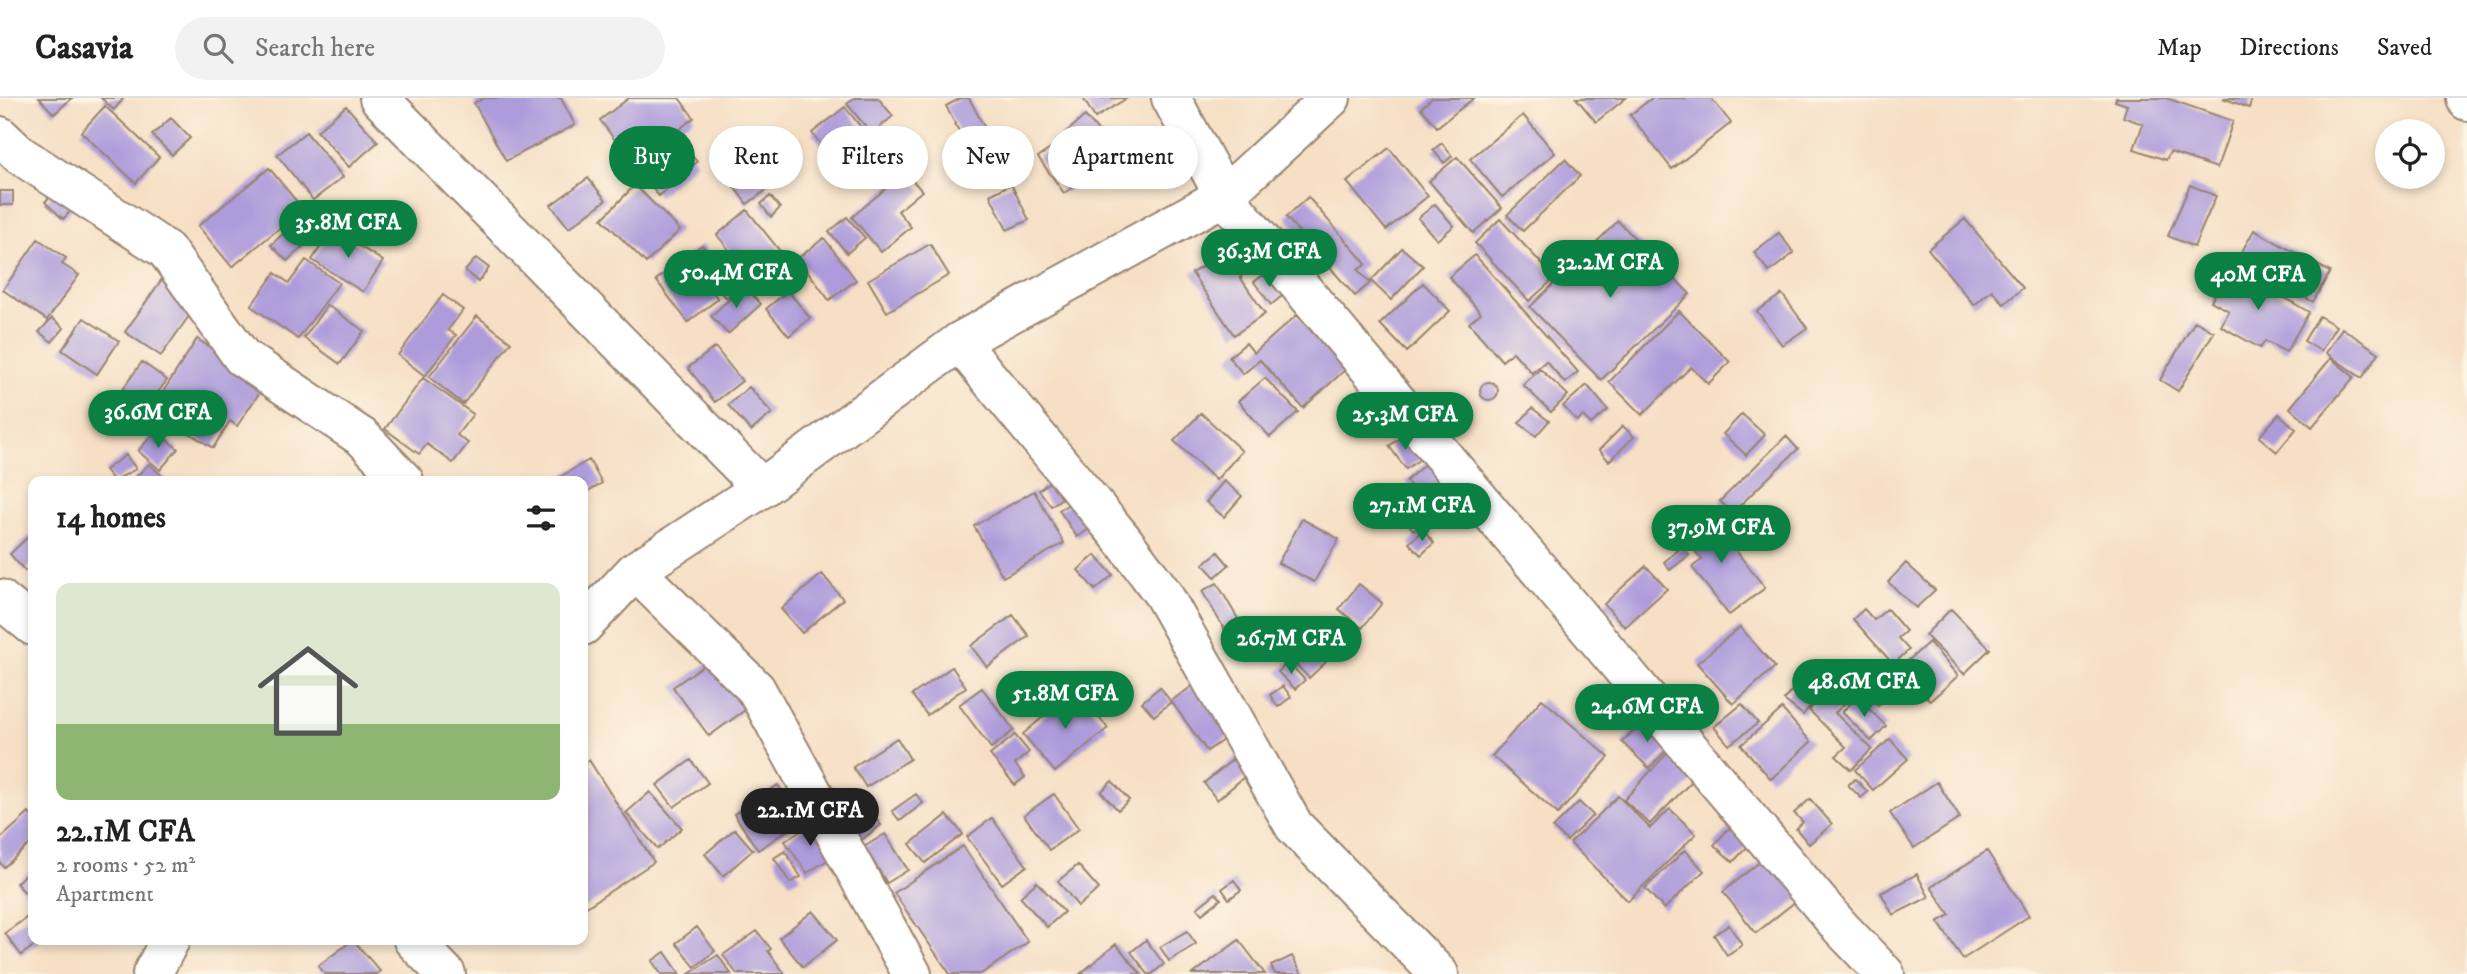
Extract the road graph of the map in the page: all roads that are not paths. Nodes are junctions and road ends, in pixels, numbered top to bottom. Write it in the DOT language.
graph roads {
  1 [pos="380,98"];
  2 [pos="1171,98"];
  3 [pos="1331,98"];
  4 [pos="0,136"];
  5 [pos="1224,195"];
  6 [pos="959,342"];
  7 [pos="399,476"];
  8 [pos="762,488"];
  9 [pos="635,571"];
  10 [pos="0,599"];
  11 [pos="588,621"];
  12 [pos="28,622"];
  13 [pos="167,945"];
  14 [pos="418,945"];
  15 [pos="152,974"];
  16 [pos="446,974"];
  17 [pos="912,974"];
  18 [pos="1439,974"];
  19 [pos="1885,974"];
  1 -- 8 [label="street"];
  2 -- 5 [label="street"];
  3 -- 5 [label="street"];
  4 -- 7 [label="street"];
  5 -- 6 [label="street"];
  5 -- 19 [label="street"];
  6 -- 8 [label="street"];
  6 -- 18 [label="street"];
  8 -- 9 [label="street"];
  9 -- 11 [label="street"];
  9 -- 17 [label="street"];
  10 -- 12 [label="street"];
  13 -- 15 [label="street"];
  14 -- 16 [label="street"];
}
